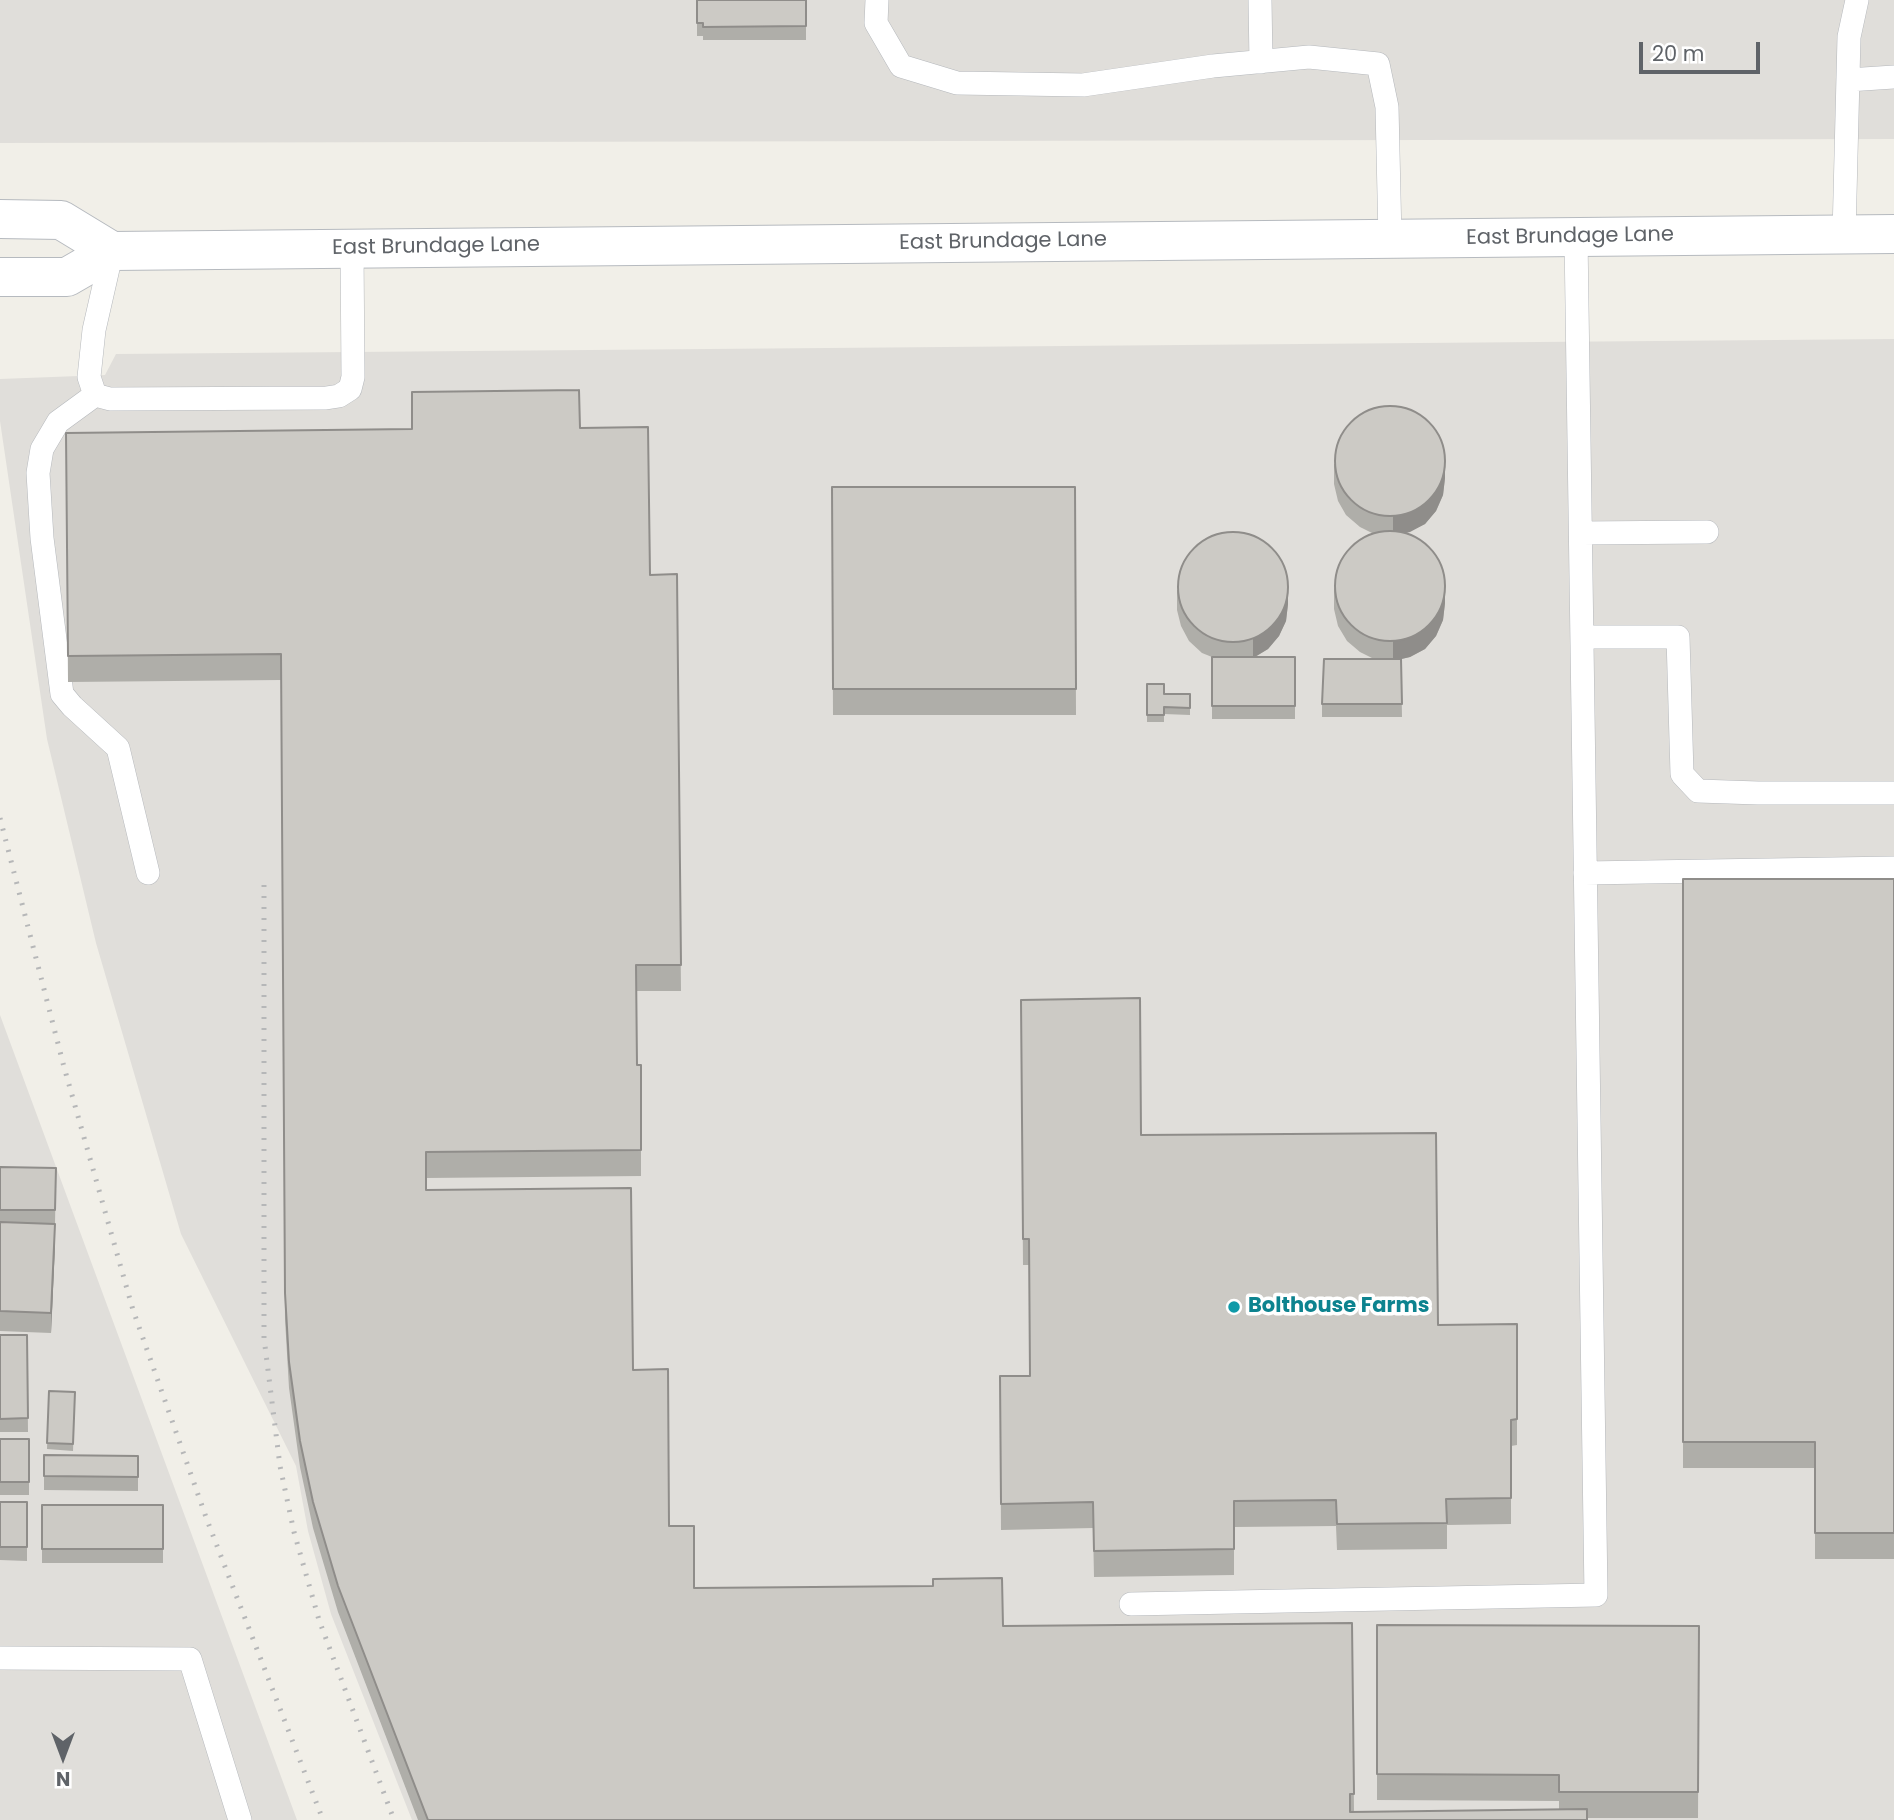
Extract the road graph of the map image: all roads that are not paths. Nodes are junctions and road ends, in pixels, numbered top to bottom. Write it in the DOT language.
graph roads {
  1 [pos="877,0"];
  2 [pos="1260,0"];
  3 [pos="1857,0"];
  4 [pos="1261,62"];
  5 [pos="1894,77"];
  6 [pos="1847,80"];
  7 [pos="0,219"];
  8 [pos="1894,234"];
  9 [pos="1844,235"];
  10 [pos="1576,237"];
  11 [pos="1390,239"];
  12 [pos="352,248"];
  13 [pos="112,251"];
  14 [pos="0,277"];
  15 [pos="95,395"];
  16 [pos="1707,531"];
  17 [pos="1581,533"];
  18 [pos="1582,637"];
  19 [pos="1894,793"];
  20 [pos="1894,868"];
  21 [pos="148,873"];
  22 [pos="1585,873"];
  23 [pos="1131,1604"];
  24 [pos="0,1658"];
  25 [pos="240,1820"];
  1 -- 4 [label="lane"];
  2 -- 4 [label="lane"];
  3 -- 6 [label="lane"];
  4 -- 11 [label="lane"];
  5 -- 6 [label="lane"];
  6 -- 9 [label="lane"];
  7 -- 13 [label="main road"];
  8 -- 9 [label="main road, East Brundage Lane"];
  9 -- 10 [label="main road, East Brundage Lane"];
  10 -- 11 [label="main road, East Brundage Lane"];
  10 -- 17 [label="lane"];
  11 -- 12 [label="main road, East Brundage Lane"];
  12 -- 13 [label="main road, East Brundage Lane"];
  12 -- 15 [label="lane"];
  13 -- 14 [label="main road, East Brundage Lane"];
  13 -- 15 [label="lane"];
  15 -- 21 [label="lane"];
  16 -- 17 [label="lane"];
  17 -- 18 [label="lane"];
  18 -- 19 [label="lane"];
  18 -- 22 [label="lane"];
  20 -- 22 [label="lane"];
  22 -- 23 [label="lane"];
  24 -- 25 [label="lane"];
}
